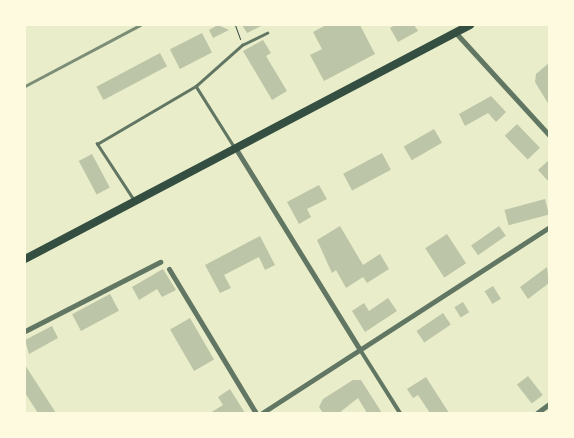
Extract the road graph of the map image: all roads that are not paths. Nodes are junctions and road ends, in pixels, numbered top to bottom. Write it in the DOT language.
graph roads {
  1 [pos="470,25"];
  2 [pos="267,32"];
  3 [pos="455,32"];
  4 [pos="196,86"];
  5 [pos="549,135"];
  6 [pos="236,148"];
  7 [pos="135,202"];
  8 [pos="549,227"];
  9 [pos="25,259"];
  10 [pos="160,262"];
  11 [pos="169,269"];
  12 [pos="25,331"];
  13 [pos="359,348"];
  14 [pos="549,404"];
  15 [pos="256,413"];
  16 [pos="262,413"];
  17 [pos="400,413"];
  18 [pos="537,413"];
  1 -- 3 [label="main road"];
  2 -- 4 [label="lane"];
  3 -- 5 [label="street"];
  3 -- 6 [label="main road"];
  4 -- 6 [label="lane"];
  4 -- 7 [label="lane"];
  6 -- 7 [label="main road"];
  6 -- 13 [label="street"];
  7 -- 9 [label="main road"];
  8 -- 13 [label="street"];
  10 -- 12 [label="street"];
  11 -- 15 [label="street"];
  13 -- 16 [label="street"];
  13 -- 17 [label="street"];
  14 -- 18 [label="street"];
}
